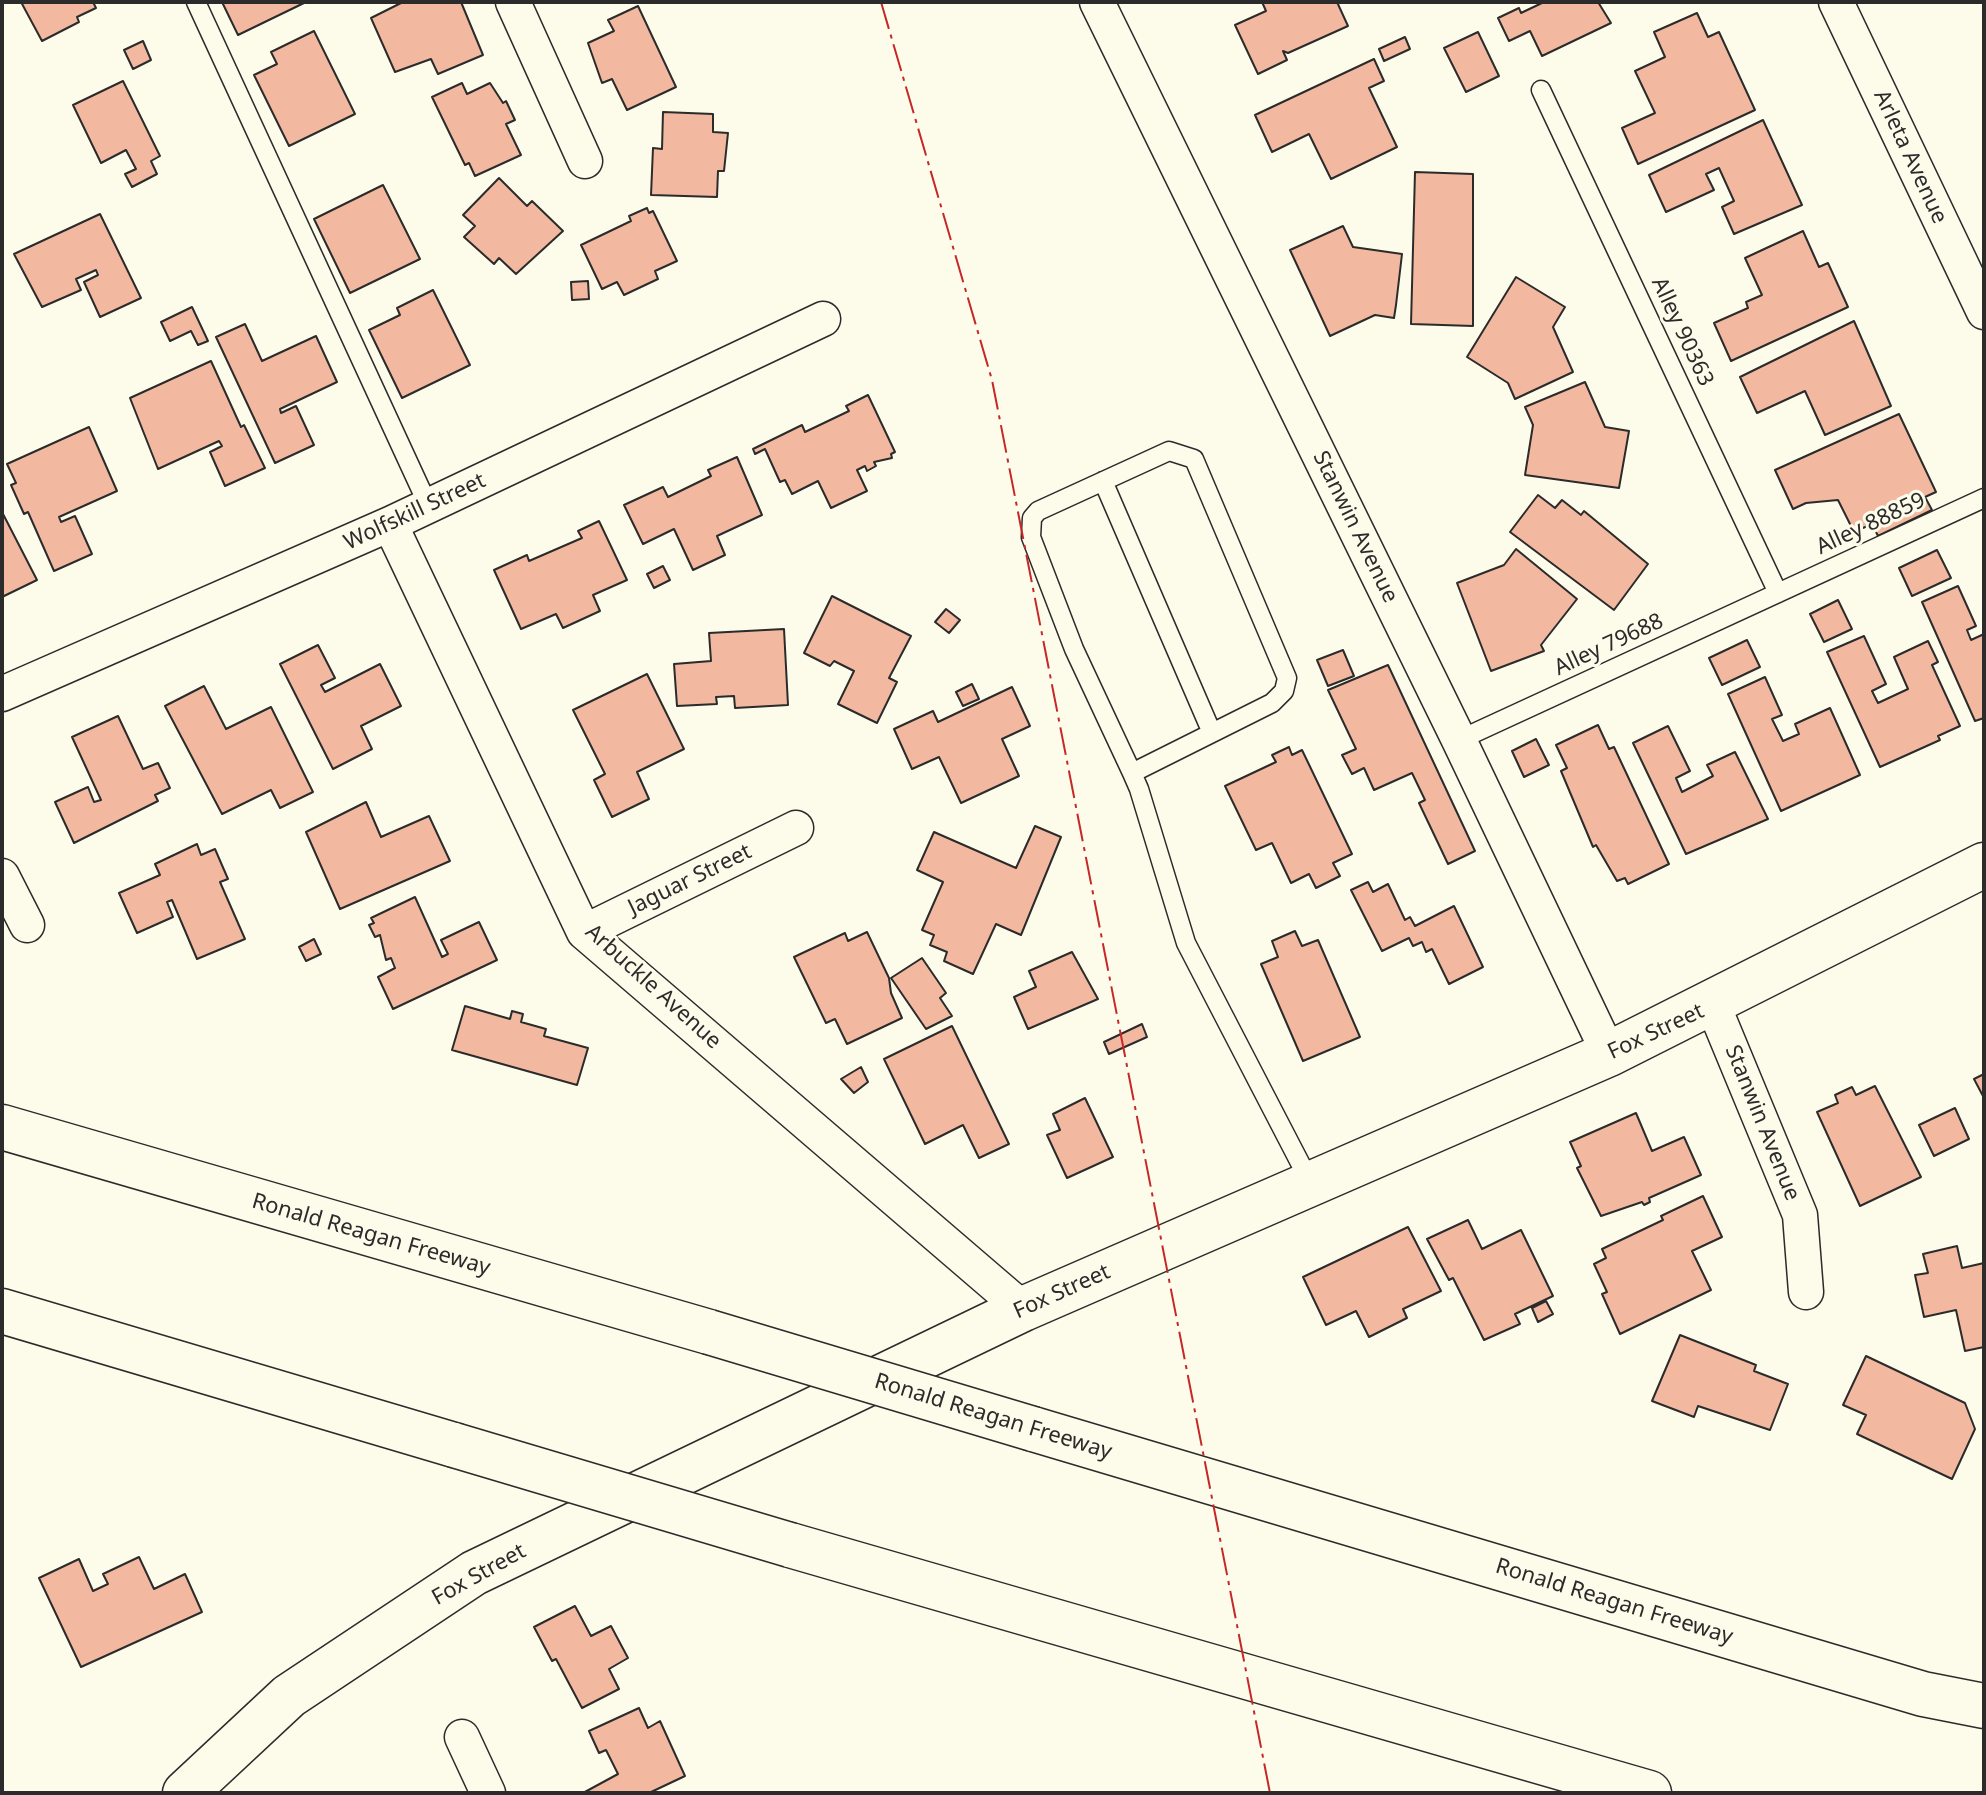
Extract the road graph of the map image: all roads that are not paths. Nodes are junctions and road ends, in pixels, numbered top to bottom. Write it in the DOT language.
graph roads {
  1 [pos="196,2"];
  2 [pos="513,2"];
  3 [pos="1097,2"];
  4 [pos="1836,2"];
  5 [pos="1541,90"];
  6 [pos="585,161"];
  7 [pos="1984,312"];
  8 [pos="823,319"];
  9 [pos="1103,481"];
  10 [pos="1984,498"];
  11 [pos="429,507"];
  12 [pos="390,524"];
  13 [pos="1778,593"];
  14 [pos="2,694"];
  15 [pos="1212,733"];
  16 [pos="1459,740"];
  17 [pos="1132,773"];
  18 [pos="796,828"];
  19 [pos="1984,865"];
  20 [pos="2,876"];
  21 [pos="27,925"];
  22 [pos="584,932"];
  23 [pos="1713,1005"];
  24 [pos="1609,1054"];
  25 [pos="2,1127"];
  26 [pos="1311,1184"];
  27 [pos="1806,1292"];
  28 [pos="1023,1309"];
  29 [pos="2,1311"];
  30 [pos="1923,1694"];
  31 [pos="1984,1706"];
  32 [pos="1984,1713"];
  33 [pos="462,1737"];
  34 [pos="185,1793"];
  35 [pos="488,1793"];
  36 [pos="1649,1793"];
  1 -- 11 [label="lane"];
  2 -- 6 [label="street"];
  3 -- 16 [label="street, Stanwin Avenue"];
  4 -- 7 [label="street, Arleta Avenue"];
  5 -- 13 [label="lane, Alley 90363"];
  8 -- 11 [label="street, Wolfskill Street"];
  9 -- 15 [label="lane"];
  9 -- 15 [label="lane"];
  9 -- 17 [label="lane"];
  10 -- 13 [label="lane, Alley 88859"];
  11 -- 12 [label="street, Wolfskill Street"];
  12 -- 14 [label="street, Wolfskill Street"];
  12 -- 22 [label="street, Arbuckle Avenue"];
  13 -- 16 [label="lane, Alley 79688"];
  15 -- 17 [label="lane"];
  16 -- 24 [label="street, Stanwin Avenue"];
  17 -- 26 [label="lane"];
  18 -- 22 [label="street, Jaguar Street"];
  19 -- 23 [label="main road, Fox Street"];
  20 -- 21 [label="street"];
  22 -- 28 [label="street, Arbuckle Avenue"];
  23 -- 24 [label="main road, Fox Street"];
  23 -- 27 [label="street, Stanwin Avenue"];
  24 -- 26 [label="main road, Fox Street"];
  25 -- 30 [label="main road, Ronald Reagan Freeway, bridge"];
  26 -- 28 [label="main road, Fox Street"];
  28 -- 34 [label="main road, Fox Street"];
  29 -- 36 [label="main road, bridge"];
  30 -- 31 [label="main road, Ronald Reagan Freeway"];
  30 -- 32 [label="main road"];
  33 -- 35 [label="street"];
}
